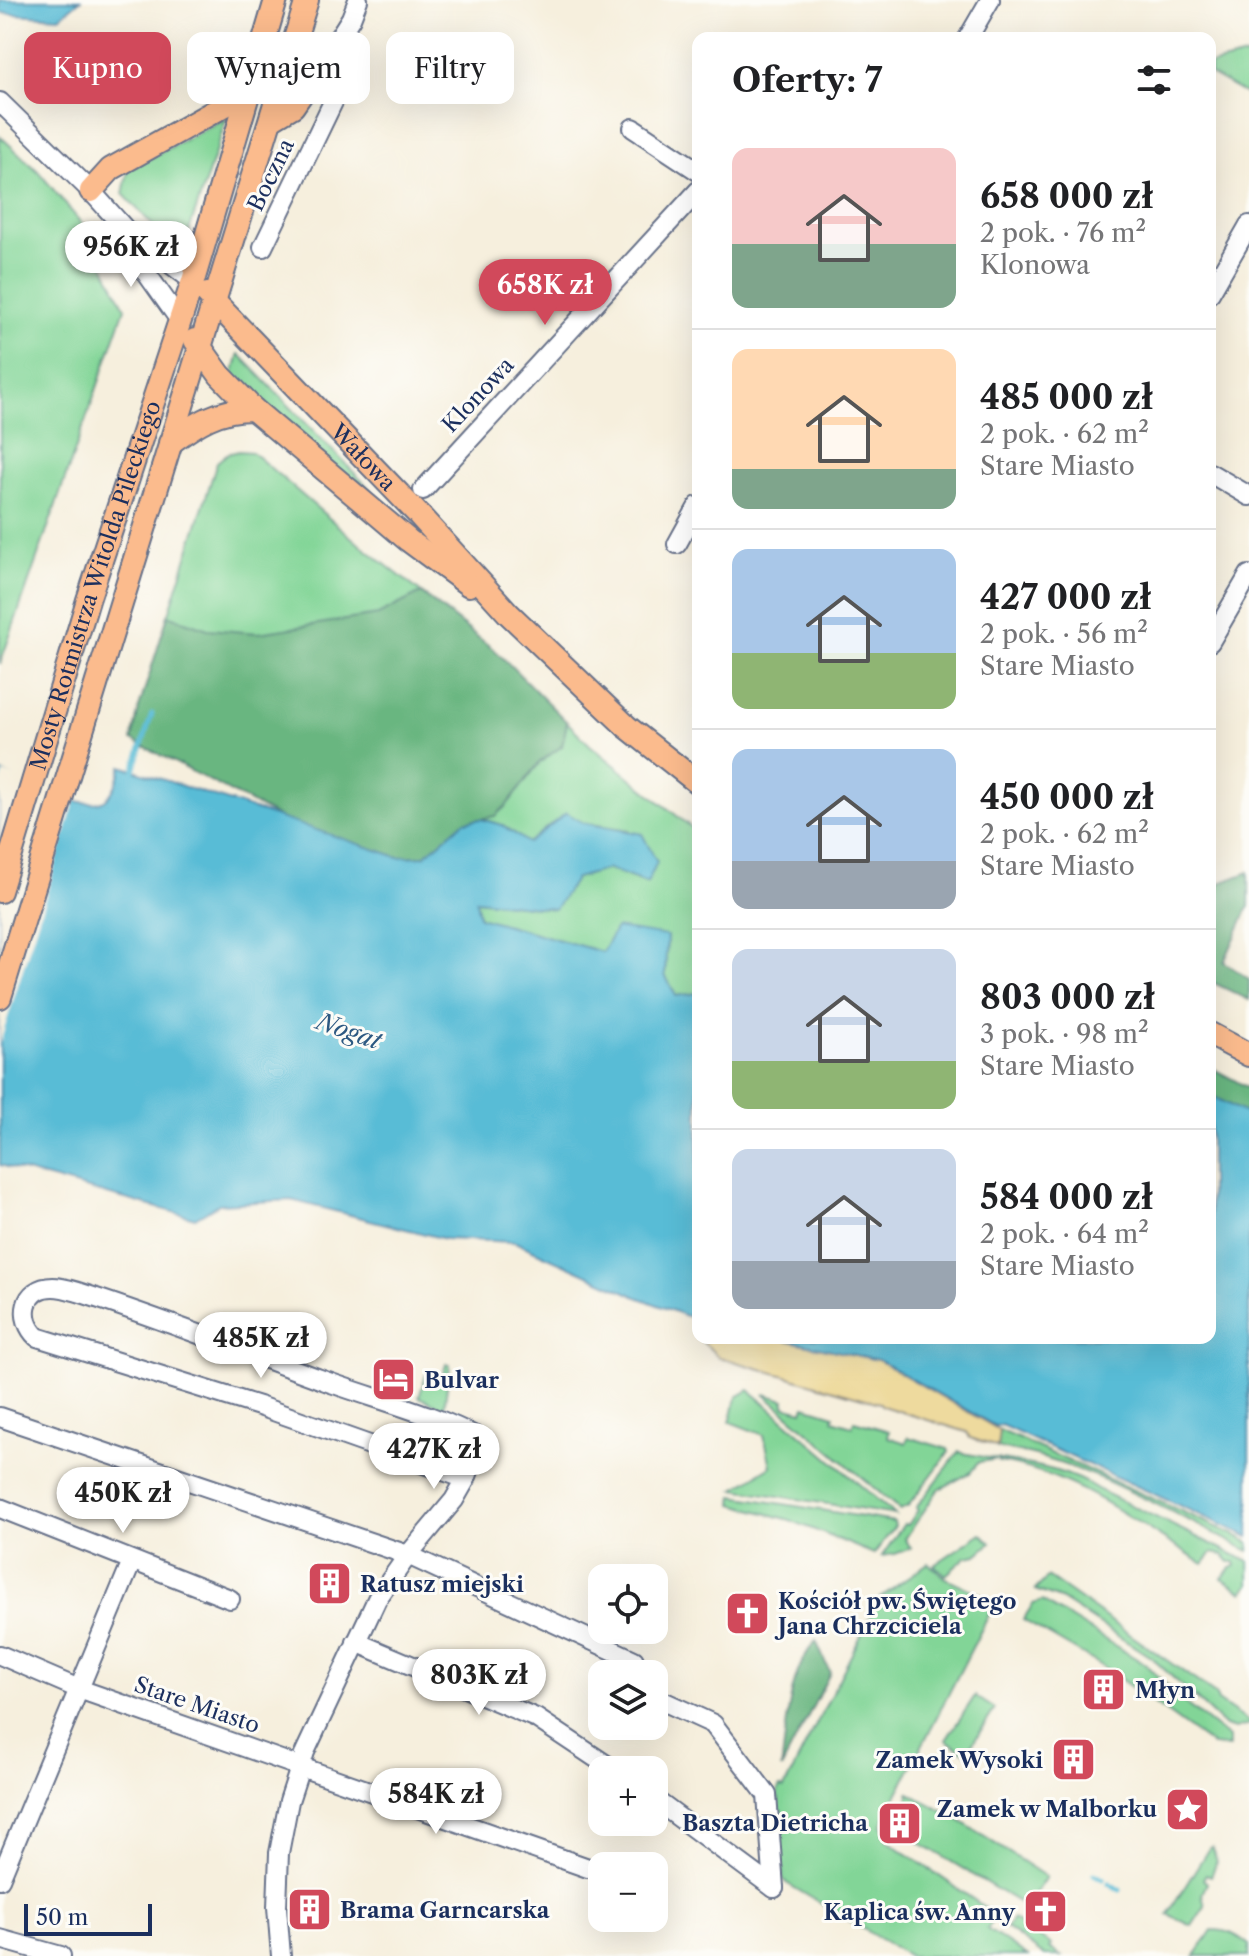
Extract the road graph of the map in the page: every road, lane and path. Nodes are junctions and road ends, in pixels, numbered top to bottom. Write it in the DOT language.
graph roads {
  1 [pos="276,0"];
  2 [pos="307,0"];
  3 [pos="358,0"];
  4 [pos="990,0"];
  5 [pos="267,32"];
  6 [pos="342,32"];
  7 [pos="971,32"];
  8 [pos="0,102"];
  9 [pos="227,104"];
  10 [pos="245,104"];
  11 [pos="294,104"];
  12 [pos="332,104"];
  13 [pos="271,119"];
  14 [pos="633,128"];
  15 [pos="692,167"];
  16 [pos="91,191"];
  17 [pos="692,198"];
  18 [pos="1249,225"];
  19 [pos="126,230"];
  20 [pos="263,247"];
  21 [pos="193,281"];
  22 [pos="1216,283"];
  23 [pos="214,301"];
  24 [pos="181,322"];
  25 [pos="200,348"];
  26 [pos="253,409"];
  27 [pos="170,443"];
  28 [pos="1216,477"];
  29 [pos="423,490"];
  30 [pos="1249,496"];
  31 [pos="692,517"];
  32 [pos="677,544"];
  33 [pos="1249,575"];
  34 [pos="509,614"];
  35 [pos="1216,632"];
  36 [pos="692,778"];
  37 [pos="0,891"];
  38 [pos="0,997"];
  39 [pos="1216,1037"];
  40 [pos="1249,1055"];
  41 [pos="0,1417"];
  42 [pos="466,1479"];
  43 [pos="0,1508"];
  44 [pos="408,1555"];
  45 [pos="132,1561"];
  46 [pos="230,1599"];
  47 [pos="356,1642"];
  48 [pos="0,1655"];
  49 [pos="629,1660"];
  50 [pos="79,1689"];
  51 [pos="668,1703"];
  52 [pos="593,1756"];
  53 [pos="300,1766"];
  54 [pos="668,1809"];
  55 [pos="588,1868"];
  56 [pos="0,1879"];
  57 [pos="0,1939"];
  58 [pos="61,1956"];
  59 [pos="281,1956"];
  1 -- 5 [label="main road, Mosty Rotmistrza Witolda Pileckiego"];
  2 -- 13 [label="main road, Mosty Rotmistrza Witolda Pileckiego"];
  3 -- 6 [label="street"];
  4 -- 7 [label="street"];
  8 -- 16 [label="street"];
  9 -- 16 [label="main road"];
  10 -- 21 [label="main road, Mosty Rotmistrza Witolda Pileckiego"];
  11 -- 13 [label="main road"];
  12 -- 20 [label="street, Boczna"];
  13 -- 23 [label="main road, Mosty Rotmistrza Witolda Pileckiego"];
  14 -- 15 [label="street"];
  16 -- 19 [label="street"];
  17 -- 29 [label="street, Klonowa"];
  18 -- 22 [label="street"];
  19 -- 21 [label="street"];
  19 -- 24 [label="street"];
  21 -- 23 [label="main road, Wałowa"];
  21 -- 24 [label="main road, Mosty Rotmistrza Witolda Pileckiego"];
  23 -- 25 [label="main road, Mosty Rotmistrza Witolda Pileckiego"];
  23 -- 34 [label="main road, Wałowa"];
  24 -- 25 [label="main road, Wałowa"];
  24 -- 37 [label="main road, Mosty Rotmistrza Witolda Pileckiego"];
  25 -- 26 [label="main road, Wałowa"];
  25 -- 27 [label="main road, Mosty Rotmistrza Witolda Pileckiego"];
  26 -- 27 [label="main road"];
  26 -- 34 [label="main road, Wałowa"];
  27 -- 38 [label="main road, Mosty Rotmistrza Witolda Pileckiego"];
  28 -- 30 [label="street"];
  31 -- 32 [label="street"];
  33 -- 35 [label="street"];
  34 -- 36 [label="main road, Wałowa"];
  39 -- 40 [label="main road"];
  41 -- 44 [label="street"];
  42 -- 42 [label="street"];
  42 -- 44 [label="street"];
  43 -- 45 [label="street"];
  44 -- 47 [label="street"];
  44 -- 49 [label="street"];
  45 -- 46 [label="street"];
  45 -- 50 [label="street"];
  47 -- 52 [label="street"];
  47 -- 53 [label="street"];
  48 -- 50 [label="street, Stare Miasto"];
  50 -- 53 [label="street, Stare Miasto"];
  50 -- 56 [label="street"];
  51 -- 54 [label="street"];
  53 -- 55 [label="street, Stare Miasto"];
  53 -- 59 [label="street"];
  57 -- 58 [label="street"];
}
